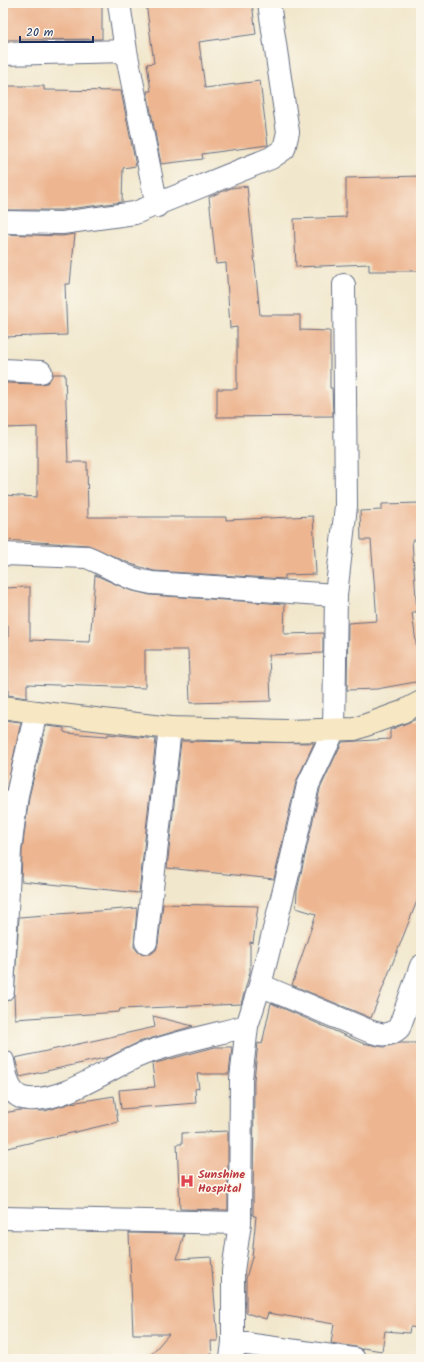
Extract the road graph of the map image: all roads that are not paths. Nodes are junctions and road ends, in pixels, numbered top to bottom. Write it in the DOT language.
graph roads {
  1 [pos="119,3"];
  2 [pos="269,3"];
  3 [pos="126,50"];
  4 [pos="3,54"];
  5 [pos="157,206"];
  6 [pos="3,222"];
  7 [pos="344,286"];
  8 [pos="3,370"];
  9 [pos="41,372"];
  10 [pos="3,554"];
  11 [pos="336,595"];
  12 [pos="421,702"];
  13 [pos="3,707"];
  14 [pos="36,712"];
  15 [pos="170,728"];
  16 [pos="334,730"];
  17 [pos="10,794"];
  18 [pos="6,849"];
  19 [pos="146,942"];
  20 [pos="421,966"];
  21 [pos="260,985"];
  22 [pos="3,990"];
  23 [pos="247,1026"];
  24 [pos="3,1062"];
  25 [pos="3,1218"];
  26 [pos="240,1223"];
  27 [pos="232,1350"];
  28 [pos="354,1359"];
  1 -- 3 [label="street"];
  2 -- 5 [label="street"];
  3 -- 4 [label="street"];
  3 -- 5 [label="street"];
  5 -- 6 [label="street"];
  7 -- 11 [label="street"];
  8 -- 9 [label="street"];
  10 -- 11 [label="street"];
  11 -- 16 [label="street"];
  12 -- 16 [label="main road"];
  13 -- 14 [label="main road"];
  14 -- 15 [label="main road"];
  14 -- 17 [label="street"];
  15 -- 16 [label="main road"];
  15 -- 19 [label="street"];
  16 -- 21 [label="street"];
  17 -- 18 [label="street"];
  18 -- 22 [label="street"];
  20 -- 21 [label="street"];
  21 -- 23 [label="street"];
  23 -- 24 [label="street"];
  23 -- 26 [label="street"];
  25 -- 26 [label="street"];
  26 -- 27 [label="street"];
  27 -- 28 [label="street"];
}
